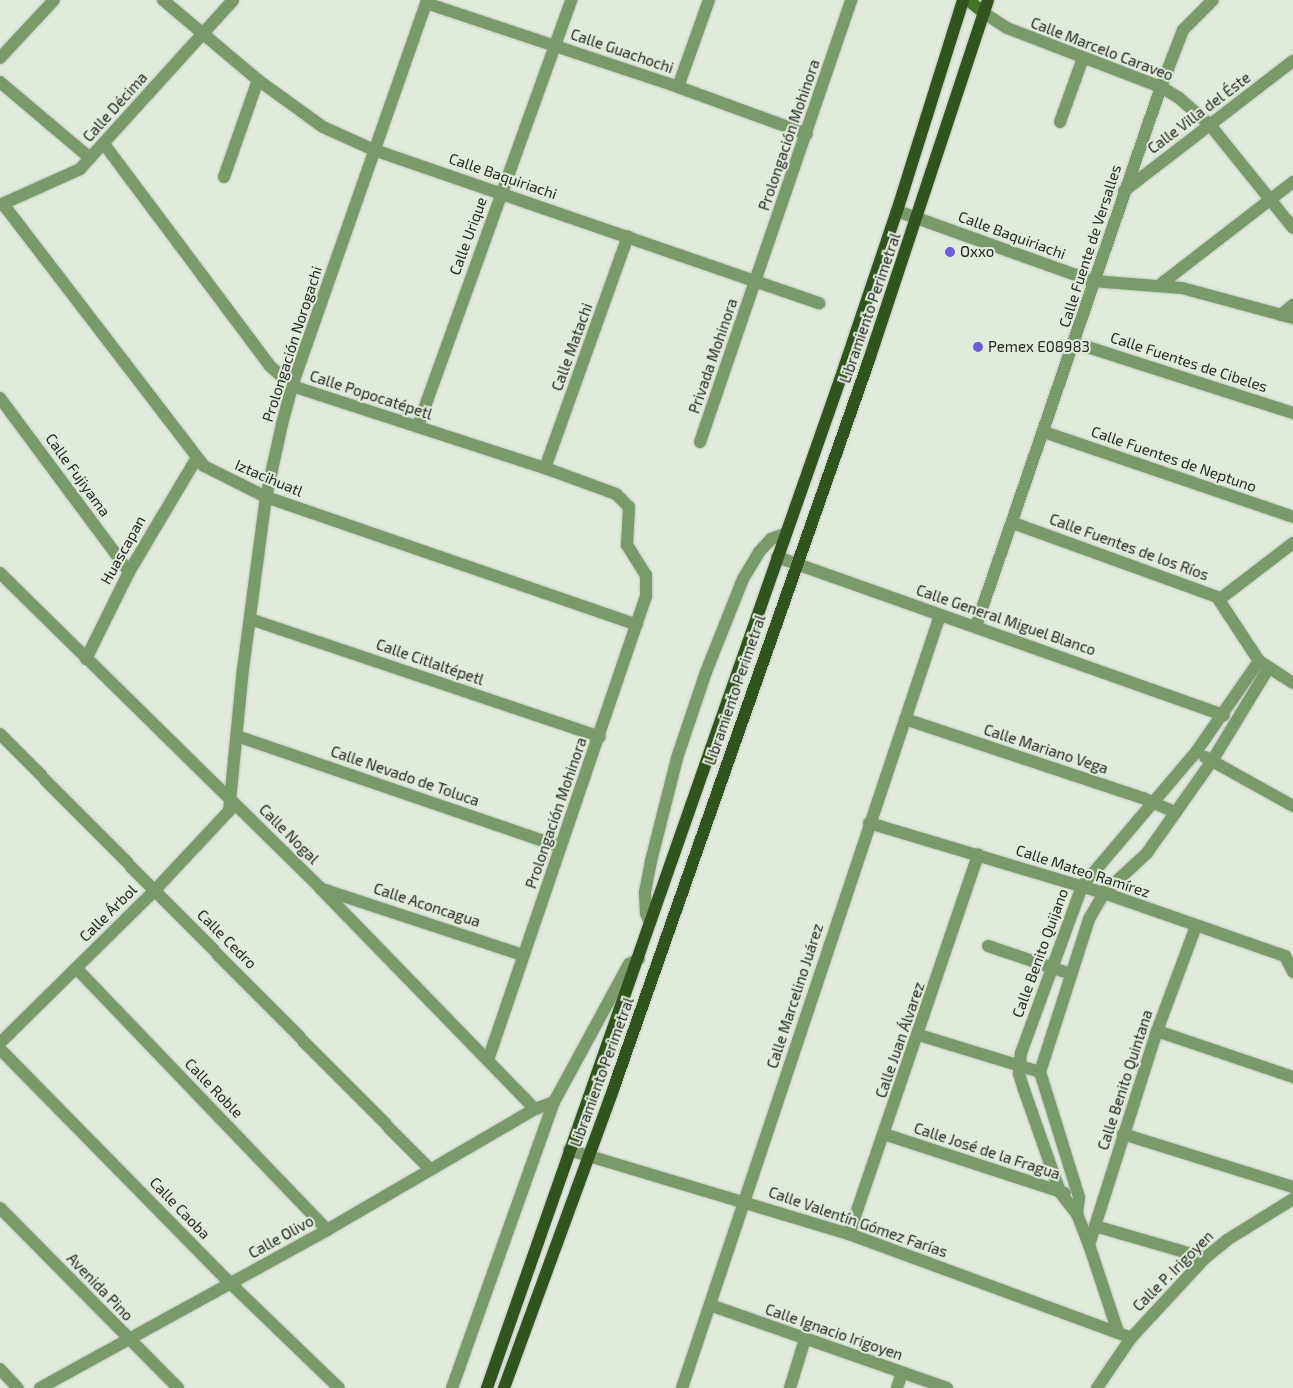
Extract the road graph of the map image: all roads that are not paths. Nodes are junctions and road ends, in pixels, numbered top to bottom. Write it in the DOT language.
graph roads {
  1 [pos="54,0"];
  2 [pos="163,0"];
  3 [pos="233,0"];
  4 [pos="571,0"];
  5 [pos="709,0"];
  6 [pos="852,0"];
  7 [pos="963,0"];
  8 [pos="968,0"];
  9 [pos="988,0"];
  10 [pos="1213,0"];
  11 [pos="426,1"];
  12 [pos="984,13"];
  13 [pos="202,34"];
  14 [pos="555,45"];
  15 [pos="0,58"];
  16 [pos="1083,58"];
  17 [pos="1293,61"];
  18 [pos="258,80"];
  19 [pos="0,82"];
  20 [pos="678,87"];
  21 [pos="1161,87"];
  22 [pos="1060,122"];
  23 [pos="1210,125"];
  24 [pos="807,134"];
  25 [pos="104,144"];
  26 [pos="374,150"];
  27 [pos="90,158"];
  28 [pos="224,177"];
  29 [pos="1293,182"];
  30 [pos="1124,190"];
  31 [pos="501,192"];
  32 [pos="1271,200"];
  33 [pos="1,204"];
  34 [pos="897,212"];
  35 [pos="918,219"];
  36 [pos="1293,228"];
  37 [pos="628,236"];
  38 [pos="756,281"];
  39 [pos="1093,281"];
  40 [pos="1161,284"];
  41 [pos="819,303"];
  42 [pos="1293,305"];
  43 [pos="1287,316"];
  44 [pos="1075,343"];
  45 [pos="292,386"];
  46 [pos="0,398"];
  47 [pos="1293,412"];
  48 [pos="418,426"];
  49 [pos="1044,432"];
  50 [pos="700,442"];
  51 [pos="196,459"];
  52 [pos="545,468"];
  53 [pos="266,497"];
  54 [pos="1293,517"];
  55 [pos="1013,523"];
  56 [pos="785,534"];
  57 [pos="1293,543"];
  58 [pos="777,558"];
  59 [pos="797,564"];
  60 [pos="129,572"];
  61 [pos="0,573"];
  62 [pos="646,575"];
  63 [pos="1220,599"];
  64 [pos="940,614"];
  65 [pos="250,619"];
  66 [pos="637,625"];
  67 [pos="976,626"];
  68 [pos="86,659"];
  69 [pos="1264,665"];
  70 [pos="1293,683"];
  71 [pos="1224,715"];
  72 [pos="905,719"];
  73 [pos="0,734"];
  74 [pos="237,736"];
  75 [pos="600,737"];
  76 [pos="1196,752"];
  77 [pos="1212,761"];
  78 [pos="232,801"];
  79 [pos="1154,803"];
  80 [pos="1293,806"];
  81 [pos="1176,813"];
  82 [pos="869,823"];
  83 [pos="561,847"];
  84 [pos="978,854"];
  85 [pos="1082,886"];
  86 [pos="320,888"];
  87 [pos="155,890"];
  88 [pos="1104,893"];
  89 [pos="650,923"];
  90 [pos="1196,926"];
  91 [pos="988,946"];
  92 [pos="1289,954"];
  93 [pos="523,955"];
  94 [pos="639,959"];
  95 [pos="1052,967"];
  96 [pos="76,968"];
  97 [pos="1293,972"];
  98 [pos="1071,974"];
  99 [pos="1157,1031"];
  100 [pos="919,1035"];
  101 [pos="0,1043"];
  102 [pos="0,1048"];
  103 [pos="488,1059"];
  104 [pos="1019,1066"];
  105 [pos="1040,1072"];
  106 [pos="1293,1077"];
  107 [pos="554,1102"];
  108 [pos="535,1109"];
  109 [pos="884,1134"];
  110 [pos="1123,1134"];
  111 [pos="569,1150"];
  112 [pos="588,1156"];
  113 [pos="430,1169"];
  114 [pos="1293,1187"];
  115 [pos="1060,1192"];
  116 [pos="1079,1197"];
  117 [pos="1293,1199"];
  118 [pos="745,1200"];
  119 [pos="0,1208"];
  120 [pos="1077,1214"];
  121 [pos="1095,1226"];
  122 [pos="327,1230"];
  123 [pos="849,1234"];
  124 [pos="1089,1245"];
  125 [pos="1205,1258"];
  126 [pos="230,1283"];
  127 [pos="710,1305"];
  128 [pos="1118,1332"];
  129 [pos="1131,1338"];
  130 [pos="127,1339"];
  131 [pos="805,1339"];
  132 [pos="0,1369"];
  133 [pos="902,1373"];
  134 [pos="18,1388"];
  135 [pos="40,1388"];
  136 [pos="178,1388"];
  137 [pos="339,1388"];
  138 [pos="452,1388"];
  139 [pos="487,1388"];
  140 [pos="504,1388"];
  141 [pos="682,1388"];
  142 [pos="790,1388"];
  143 [pos="898,1388"];
  144 [pos="947,1388"];
  145 [pos="1097,1388"];
  1 -- 15 [label="street"];
  2 -- 13 [label="street, Calle Baquiriachi"];
  3 -- 13 [label="street, Calle Décima"];
  4 -- 14 [label="street, Calle Urique"];
  5 -- 20 [label="street"];
  6 -- 24 [label="street, Prolongación Mohinora"];
  7 -- 34 [label="main road, Libramiento Perimetral"];
  8 -- 12 [label="street, Calle Marcelo Caraveo"];
  9 -- 12 [label="main road, Libramiento Perimetral"];
  10 -- 21 [label="street, Calle Fuente de Versalles"];
  11 -- 14 [label="street, Calle Guachochi"];
  11 -- 26 [label="street, Prolongación Norogachi"];
  12 -- 16 [label="street, Calle Marcelo Caraveo"];
  12 -- 35 [label="main road, Libramiento Perimetral"];
  13 -- 18 [label="street, Calle Baquiriachi"];
  13 -- 25 [label="street, Calle Décima"];
  14 -- 20 [label="street, Calle Guachochi"];
  14 -- 31 [label="street, Calle Urique"];
  16 -- 21 [label="street, Calle Marcelo Caraveo"];
  16 -- 22 [label="street"];
  17 -- 23 [label="street, Calle Villa del Éste"];
  18 -- 26 [label="street, Calle Baquiriachi"];
  18 -- 28 [label="street"];
  19 -- 27 [label="street"];
  20 -- 24 [label="street, Calle Guachochi"];
  21 -- 23 [label="street, Calle Marcelo Caraveo"];
  21 -- 30 [label="street, Calle Fuente de Versalles"];
  23 -- 30 [label="street, Calle Villa del Éste"];
  23 -- 32 [label="street, Calle Marcelo Caraveo"];
  24 -- 38 [label="street, Prolongación Mohinora"];
  25 -- 27 [label="street, Calle Décima"];
  25 -- 45 [label="street, Calle Popocatépetl"];
  26 -- 31 [label="street, Calle Baquiriachi"];
  26 -- 45 [label="street, Prolongación Norogachi"];
  27 -- 33 [label="street, Calle Décima"];
  29 -- 32 [label="street"];
  30 -- 39 [label="street, Calle Fuente de Versalles"];
  31 -- 37 [label="street, Calle Baquiriachi"];
  31 -- 48 [label="street, Calle Urique"];
  32 -- 36 [label="street, Calle Marcelo Caraveo"];
  32 -- 40 [label="street"];
  33 -- 51 [label="street, Iztacihuatl"];
  34 -- 35 [label="street, Calle Baquiriachi"];
  34 -- 56 [label="main road, Libramiento Perimetral"];
  35 -- 39 [label="street, Calle Baquiriachi"];
  35 -- 59 [label="main road, Libramiento Perimetral"];
  37 -- 38 [label="street, Calle Baquiriachi"];
  37 -- 52 [label="street, Calle Matachi"];
  38 -- 41 [label="street, Calle Baquiriachi"];
  38 -- 50 [label="street, Privada Mohinora"];
  39 -- 40 [label="street, Calle Baquiriachi"];
  39 -- 44 [label="street, Calle Fuente de Versalles"];
  40 -- 43 [label="street, Calle Baquiriachi"];
  42 -- 43 [label="street"];
  44 -- 47 [label="street, Calle Fuentes de Cibeles"];
  44 -- 49 [label="street, Calle Fuente de Versalles"];
  45 -- 48 [label="street, Calle Popocatépetl"];
  45 -- 53 [label="street, Prolongación Norogachi"];
  46 -- 60 [label="street, Calle Fujiyama"];
  48 -- 52 [label="street, Calle Popocatépetl"];
  49 -- 54 [label="street, Calle Fuentes de Neptuno"];
  49 -- 55 [label="street, Calle Fuente de Versalles"];
  51 -- 53 [label="street, Iztacihuatl"];
  51 -- 60 [label="street, Huascapan"];
  52 -- 62 [label="street, Calle Popocatépetl"];
  53 -- 65 [label="street, Prolongación Norogachi"];
  53 -- 66 [label="street, Iztacihuatl"];
  55 -- 63 [label="street, Calle Fuentes de los Ríos"];
  55 -- 67 [label="street, Calle Fuente de Versalles"];
  56 -- 58 [label="main road, Libramiento Perimetral"];
  56 -- 89 [label="street"];
  57 -- 63 [label="street"];
  58 -- 59 [label="street, Calle General Miguel Blanco"];
  58 -- 89 [label="main road, Libramiento Perimetral"];
  59 -- 64 [label="street, Calle General Miguel Blanco"];
  59 -- 112 [label="main road, Libramiento Perimetral"];
  60 -- 68 [label="street, Huascapan"];
  61 -- 68 [label="street, Calle Nogal"];
  62 -- 66 [label="street, Prolongación Mohinora"];
  63 -- 69 [label="street, Calle Fuentes de los Ríos"];
  64 -- 67 [label="street, Calle General Miguel Blanco"];
  64 -- 72 [label="street, Calle Marcelino Juárez"];
  65 -- 74 [label="street, Prolongación Norogachi"];
  65 -- 75 [label="street, Calle Citlaltépetl"];
  66 -- 75 [label="street, Prolongación Mohinora"];
  67 -- 71 [label="street, Calle General Miguel Blanco"];
  68 -- 78 [label="street, Calle Nogal"];
  69 -- 70 [label="street"];
  69 -- 71 [label="street, Calle Benito Quijano"];
  69 -- 77 [label="street"];
  71 -- 76 [label="street, Calle Benito Quijano"];
  72 -- 79 [label="street, Calle Mariano Vega"];
  72 -- 82 [label="street, Calle Marcelino Juárez"];
  73 -- 87 [label="street, Calle Cedro"];
  74 -- 78 [label="street, Prolongación Norogachi"];
  74 -- 83 [label="street, Calle Nevado de Toluca"];
  75 -- 83 [label="street, Prolongación Mohinora"];
  76 -- 77 [label="street"];
  76 -- 79 [label="street, Calle Benito Quijano"];
  77 -- 80 [label="street"];
  77 -- 81 [label="street"];
  78 -- 86 [label="street, Calle Nogal"];
  78 -- 87 [label="street, Calle Árbol"];
  79 -- 81 [label="street, Calle Mariano Vega"];
  79 -- 85 [label="street, Calle Benito Quijano"];
  81 -- 88 [label="street"];
  82 -- 84 [label="street, Calle Mateo Ramírez"];
  82 -- 118 [label="street, Calle Marcelino Juárez"];
  83 -- 93 [label="street, Prolongación Mohinora"];
  84 -- 85 [label="street, Calle Mateo Ramírez"];
  84 -- 100 [label="street, Calle Juan Álvarez"];
  85 -- 88 [label="street, Calle Mateo Ramírez"];
  85 -- 95 [label="street, Calle Benito Quijano"];
  86 -- 93 [label="street, Calle Aconcagua"];
  86 -- 103 [label="street, Calle Nogal"];
  87 -- 96 [label="street, Calle Árbol"];
  87 -- 113 [label="street, Calle Cedro"];
  88 -- 90 [label="street, Calle Mateo Ramírez"];
  88 -- 98 [label="street"];
  89 -- 94 [label="main road, Libramiento Perimetral"];
  90 -- 92 [label="street, Calle Mateo Ramírez"];
  90 -- 99 [label="street, Calle Benito Quintana"];
  91 -- 95 [label="street"];
  92 -- 97 [label="street"];
  93 -- 103 [label="street, Prolongación Mohinora"];
  94 -- 107 [label="street"];
  94 -- 111 [label="main road, Libramiento Perimetral"];
  95 -- 98 [label="street"];
  95 -- 104 [label="street, Calle Benito Quijano"];
  96 -- 101 [label="street, Calle Árbol"];
  96 -- 122 [label="street, Calle Roble"];
  98 -- 105 [label="street"];
  99 -- 106 [label="street"];
  99 -- 110 [label="street, Calle Benito Quintana"];
  100 -- 104 [label="street"];
  100 -- 109 [label="street, Calle Juan Álvarez"];
  102 -- 126 [label="street, Calle Caoba"];
  103 -- 108 [label="street, Calle Nogal"];
  104 -- 105 [label="street"];
  104 -- 115 [label="street"];
  105 -- 116 [label="street"];
  107 -- 108 [label="street"];
  107 -- 138 [label="street"];
  108 -- 113 [label="street, Calle Olivo"];
  109 -- 115 [label="street, Calle José de la Fragua"];
  109 -- 123 [label="street, Calle Juan Álvarez"];
  110 -- 114 [label="street"];
  110 -- 121 [label="street, Calle Benito Quintana"];
  111 -- 112 [label="street, Calle Valentín Gómez Farías"];
  111 -- 139 [label="main road, Libramiento Perimetral"];
  112 -- 118 [label="street, Calle Valentín Gómez Farías"];
  112 -- 140 [label="main road, Libramiento Perimetral"];
  113 -- 122 [label="street, Calle Olivo"];
  115 -- 116 [label="street, Calle José de la Fragua"];
  115 -- 120 [label="street"];
  116 -- 120 [label="street"];
  117 -- 125 [label="street, Calle P. Irigoyen"];
  118 -- 123 [label="street, Calle Valentín Gómez Farías"];
  118 -- 127 [label="street, Calle Marcelino Juárez"];
  119 -- 130 [label="street, Avenida Pino"];
  120 -- 124 [label="street"];
  121 -- 124 [label="street, Calle Benito Quintana"];
  121 -- 125 [label="street"];
  122 -- 126 [label="street, Calle Olivo"];
  123 -- 128 [label="street, Calle Valentín Gómez Farías"];
  124 -- 128 [label="street"];
  125 -- 129 [label="street, Calle P. Irigoyen"];
  126 -- 130 [label="street, Calle Olivo"];
  126 -- 137 [label="street, Calle Caoba"];
  127 -- 131 [label="street, Calle Ignacio Irigoyen"];
  127 -- 141 [label="street, Calle Marcelino Juárez"];
  128 -- 129 [label="street, Calle Valentín Gómez Farías"];
  129 -- 145 [label="street, Calle P. Irigoyen"];
  130 -- 135 [label="street, Calle Olivo"];
  130 -- 136 [label="street, Avenida Pino"];
  131 -- 133 [label="street, Calle Ignacio Irigoyen"];
  131 -- 142 [label="street"];
  132 -- 134 [label="street"];
  133 -- 143 [label="street"];
  133 -- 144 [label="street, Calle Ignacio Irigoyen"];
}
